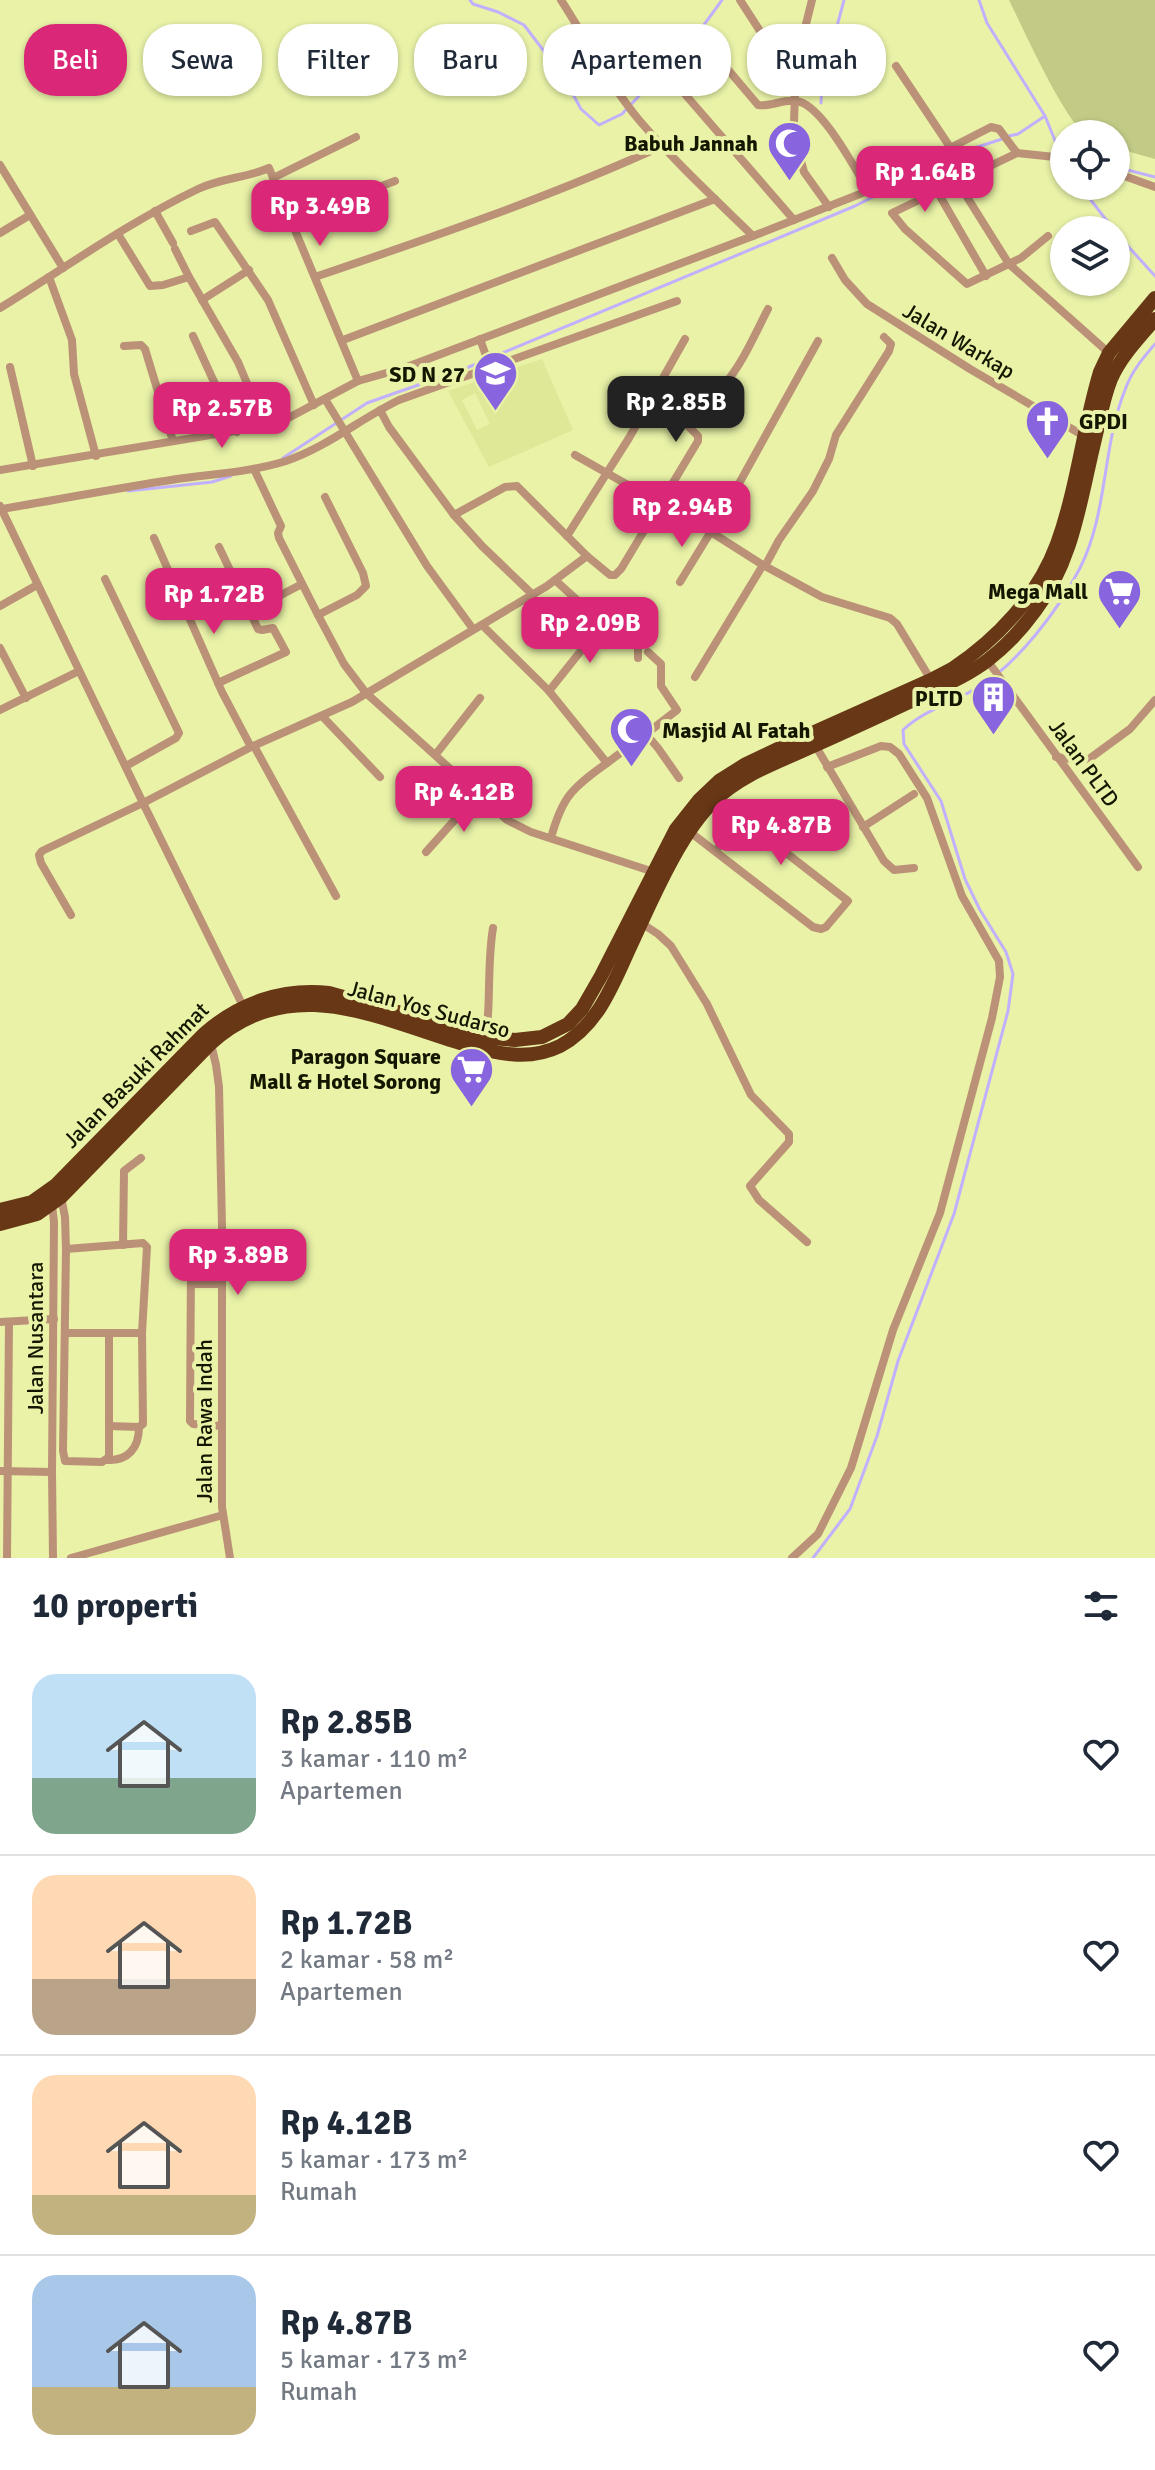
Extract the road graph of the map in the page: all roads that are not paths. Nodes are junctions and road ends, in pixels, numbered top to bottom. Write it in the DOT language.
graph roads {
  1 [pos="561,0"];
  2 [pos="740,0"];
  3 [pos="812,0"];
  4 [pos="756,24"];
  5 [pos="806,24"];
  6 [pos="896,66"];
  7 [pos="731,73"];
  8 [pos="687,96"];
  9 [pos="793,96"];
  10 [pos="793,100"];
  11 [pos="356,137"];
  12 [pos="664,145"];
  13 [pos="950,147"];
  14 [pos="1015,151"];
  15 [pos="1050,156"];
  16 [pos="0,165"];
  17 [pos="3,178"];
  18 [pos="273,178"];
  19 [pos="1130,178"];
  20 [pos="395,181"];
  21 [pos="957,181"];
  22 [pos="1155,187"];
  23 [pos="868,190"];
  24 [pos="937,191"];
  25 [pos="715,199"];
  26 [pos="829,207"];
  27 [pos="155,211"];
  28 [pos="30,215"];
  29 [pos="291,220"];
  30 [pos="794,220"];
  31 [pos="191,231"];
  32 [pos="0,233"];
  33 [pos="118,234"];
  34 [pos="753,236"];
  35 [pos="1048,236"];
  36 [pos="832,258"];
  37 [pos="1009,264"];
  38 [pos="63,268"];
  39 [pos="249,270"];
  40 [pos="986,276"];
  41 [pos="49,277"];
  42 [pos="189,277"];
  43 [pos="315,277"];
  44 [pos="1155,298"];
  45 [pos="202,300"];
  46 [pos="677,301"];
  47 [pos="0,308"];
  48 [pos="768,309"];
  49 [pos="1155,319"];
  50 [pos="193,336"];
  51 [pos="884,337"];
  52 [pos="685,339"];
  53 [pos="343,340"];
  54 [pos="818,341"];
  55 [pos="481,342"];
  56 [pos="124,346"];
  57 [pos="1109,353"];
  58 [pos="489,364"];
  59 [pos="10,367"];
  60 [pos="358,381"];
  61 [pos="1100,394"];
  62 [pos="327,401"];
  63 [pos="314,405"];
  64 [pos="380,410"];
  65 [pos="265,426"];
  66 [pos="344,428"];
  67 [pos="237,432"];
  68 [pos="1084,436"];
  69 [pos="173,441"];
  70 [pos="575,455"];
  71 [pos="96,456"];
  72 [pos="33,466"];
  73 [pos="254,469"];
  74 [pos="0,470"];
  75 [pos="606,472"];
  76 [pos="325,497"];
  77 [pos="661,503"];
  78 [pos="1,510"];
  79 [pos="454,515"];
  80 [pos="711,532"];
  81 [pos="567,536"];
  82 [pos="154,538"];
  83 [pos="219,547"];
  84 [pos="587,556"];
  85 [pos="764,566"];
  86 [pos="105,579"];
  87 [pos="555,580"];
  88 [pos="680,582"];
  89 [pos="302,584"];
  90 [pos="37,585"];
  91 [pos="533,595"];
  92 [pos="0,606"];
  93 [pos="256,608"];
  94 [pos="318,615"];
  95 [pos="598,617"];
  96 [pos="478,627"];
  97 [pos="0,648"];
  98 [pos="648,652"];
  99 [pos="638,658"];
  100 [pos="987,660"];
  101 [pos="79,671"];
  102 [pos="695,677"];
  103 [pos="931,680"];
  104 [pos="218,683"];
  105 [pos="549,691"];
  106 [pos="366,693"];
  107 [pos="26,698"];
  108 [pos="480,698"];
  109 [pos="1155,700"];
  110 [pos="0,710"];
  111 [pos="323,717"];
  112 [pos="646,734"];
  113 [pos="815,745"];
  114 [pos="253,747"];
  115 [pos="436,754"];
  116 [pos="1056,757"];
  117 [pos="607,763"];
  118 [pos="126,766"];
  119 [pos="827,767"];
  120 [pos="380,777"];
  121 [pos="679,778"];
  122 [pos="478,794"];
  123 [pos="914,794"];
  124 [pos="143,803"];
  125 [pos="863,827"];
  126 [pos="690,832"];
  127 [pos="551,838"];
  128 [pos="716,850"];
  129 [pos="426,852"];
  130 [pos="1138,867"];
  131 [pos="914,868"];
  132 [pos="659,874"];
  133 [pos="336,896"];
  134 [pos="71,915"];
  135 [pos="641,923"];
  136 [pos="493,928"];
  137 [pos="243,1006"];
  138 [pos="486,1037"];
  139 [pos="210,1044"];
  140 [pos="141,1158"];
  141 [pos="56,1201"];
  142 [pos="0,1210"];
  143 [pos="0,1224"];
  144 [pos="807,1242"];
  145 [pos="123,1245"];
  146 [pos="66,1249"];
  147 [pos="191,1263"];
  148 [pos="192,1284"];
  149 [pos="222,1284"];
  150 [pos="54,1319"];
  151 [pos="4,1322"];
  152 [pos="65,1333"];
  153 [pos="109,1333"];
  154 [pos="142,1333"];
  155 [pos="109,1426"];
  156 [pos="221,1426"];
  157 [pos="139,1427"];
  158 [pos="107,1460"];
  159 [pos="4,1471"];
  160 [pos="52,1472"];
  161 [pos="223,1515"];
  162 [pos="7,1558"];
  163 [pos="53,1558"];
  164 [pos="71,1558"];
  165 [pos="230,1558"];
  166 [pos="792,1558"];
  1 -- 12 [label="street"];
  2 -- 4 [label="street"];
  3 -- 5 [label="street"];
  6 -- 13 [label="street"];
  7 -- 10 [label="street"];
  8 -- 30 [label="street"];
  9 -- 10 [label="street"];
  10 -- 23 [label="street"];
  10 -- 26 [label="street"];
  11 -- 18 [label="street"];
  12 -- 25 [label="street"];
  12 -- 43 [label="street"];
  13 -- 14 [label="street"];
  13 -- 23 [label="street"];
  14 -- 15 [label="street"];
  14 -- 21 [label="street"];
  16 -- 17 [label="street"];
  17 -- 28 [label="street"];
  18 -- 27 [label="street"];
  18 -- 29 [label="street"];
  19 -- 22 [label="street"];
  20 -- 29 [label="street"];
  21 -- 24 [label="street"];
  21 -- 37 [label="street"];
  23 -- 26 [label="street"];
  24 -- 40 [label="street"];
  24 -- 40 [label="street"];
  25 -- 34 [label="street"];
  25 -- 53 [label="street"];
  26 -- 30 [label="street"];
  27 -- 33 [label="street"];
  27 -- 42 [label="street"];
  28 -- 32 [label="street"];
  28 -- 38 [label="street"];
  29 -- 43 [label="street"];
  30 -- 34 [label="street"];
  31 -- 39 [label="street"];
  33 -- 38 [label="street"];
  33 -- 42 [label="street"];
  34 -- 55 [label="street"];
  35 -- 37 [label="street"];
  36 -- 68 [label="street, Jalan Warkap"];
  37 -- 40 [label="street"];
  37 -- 57 [label="street"];
  38 -- 41 [label="street"];
  39 -- 45 [label="street"];
  39 -- 63 [label="street"];
  41 -- 47 [label="street"];
  41 -- 71 [label="street"];
  42 -- 45 [label="street"];
  43 -- 53 [label="street"];
  44 -- 57 [label="highway, Jalan Basuki Rahmat"];
  45 -- 65 [label="street"];
  46 -- 58 [label="street"];
  48 -- 77 [label="street"];
  49 -- 61 [label="highway, Jalan Yos Sudarso"];
  50 -- 67 [label="street"];
  51 -- 85 [label="street"];
  52 -- 75 [label="street"];
  53 -- 60 [label="street"];
  54 -- 80 [label="street"];
  55 -- 58 [label="street"];
  55 -- 60 [label="street"];
  56 -- 69 [label="street"];
  57 -- 61 [label="highway, Jalan Basuki Rahmat"];
  58 -- 64 [label="street"];
  59 -- 72 [label="street"];
  60 -- 62 [label="street"];
  61 -- 68 [label="highway, Jalan Basuki Rahmat"];
  61 -- 100 [label="highway, Jalan Yos Sudarso"];
  62 -- 63 [label="street"];
  62 -- 66 [label="street"];
  63 -- 65 [label="street"];
  64 -- 66 [label="street"];
  64 -- 79 [label="street"];
  65 -- 67 [label="street"];
  66 -- 73 [label="street"];
  66 -- 96 [label="street"];
  67 -- 69 [label="street"];
  68 -- 100 [label="highway, Jalan Basuki Rahmat"];
  69 -- 71 [label="street"];
  70 -- 75 [label="street"];
  71 -- 72 [label="street"];
  72 -- 74 [label="street"];
  73 -- 78 [label="street"];
  73 -- 89 [label="street"];
  75 -- 77 [label="street"];
  75 -- 81 [label="street"];
  76 -- 94 [label="street"];
  77 -- 80 [label="street"];
  77 -- 84 [label="street"];
  78 -- 90 [label="street"];
  79 -- 81 [label="street"];
  79 -- 91 [label="street"];
  80 -- 85 [label="street"];
  80 -- 88 [label="street"];
  81 -- 84 [label="street"];
  82 -- 104 [label="street"];
  83 -- 104 [label="street"];
  84 -- 87 [label="street"];
  85 -- 102 [label="street"];
  85 -- 103 [label="street"];
  86 -- 118 [label="street"];
  87 -- 91 [label="street"];
  87 -- 95 [label="street"];
  89 -- 93 [label="street"];
  89 -- 94 [label="street"];
  90 -- 92 [label="street"];
  90 -- 101 [label="street"];
  91 -- 96 [label="street"];
  94 -- 106 [label="street"];
  95 -- 99 [label="street"];
  95 -- 105 [label="street"];
  96 -- 105 [label="street"];
  96 -- 106 [label="street"];
  97 -- 107 [label="street"];
  98 -- 112 [label="street"];
  100 -- 103 [label="highway, Jalan Basuki Rahmat"];
  100 -- 113 [label="highway, Jalan Yos Sudarso"];
  100 -- 116 [label="street, Jalan PLTD"];
  101 -- 107 [label="street"];
  101 -- 118 [label="street"];
  103 -- 132 [label="highway, Jalan Basuki Rahmat"];
  104 -- 114 [label="street"];
  105 -- 117 [label="street"];
  106 -- 111 [label="street"];
  106 -- 115 [label="street"];
  107 -- 110 [label="street"];
  108 -- 115 [label="street"];
  109 -- 116 [label="street"];
  111 -- 114 [label="street"];
  111 -- 120 [label="street"];
  112 -- 117 [label="street"];
  112 -- 121 [label="street"];
  113 -- 119 [label="street"];
  113 -- 126 [label="highway, Jalan Yos Sudarso"];
  114 -- 124 [label="street"];
  114 -- 133 [label="street"];
  115 -- 122 [label="street"];
  116 -- 130 [label="street, Jalan PLTD"];
  117 -- 127 [label="street"];
  118 -- 124 [label="street"];
  119 -- 125 [label="street"];
  119 -- 166 [label="street"];
  122 -- 127 [label="street"];
  122 -- 129 [label="street"];
  123 -- 125 [label="street"];
  124 -- 134 [label="street"];
  124 -- 137 [label="street"];
  125 -- 131 [label="street"];
  126 -- 128 [label="street"];
  126 -- 132 [label="highway, Jalan Yos Sudarso"];
  127 -- 132 [label="street"];
  128 -- 128 [label="street"];
  132 -- 135 [label="highway, Jalan Yos Sudarso"];
  132 -- 138 [label="highway, Jalan Basuki Rahmat"];
  135 -- 139 [label="highway, Jalan Yos Sudarso"];
  135 -- 144 [label="street"];
  136 -- 138 [label="street"];
  137 -- 138 [label="highway, Jalan Basuki Rahmat"];
  137 -- 142 [label="highway, Jalan Basuki Rahmat"];
  139 -- 141 [label="highway, Jalan Yos Sudarso"];
  139 -- 149 [label="street, Jalan Rawa Indah"];
  140 -- 145 [label="street"];
  141 -- 143 [label="highway, Jalan Yos Sudarso"];
  141 -- 146 [label="street"];
  141 -- 150 [label="street, Jalan Nusantara"];
  145 -- 146 [label="street"];
  145 -- 154 [label="street"];
  146 -- 152 [label="street"];
  147 -- 148 [label="street"];
  148 -- 149 [label="street"];
  148 -- 156 [label="street"];
  149 -- 156 [label="street, Jalan Rawa Indah"];
  150 -- 151 [label="street"];
  150 -- 160 [label="street, Jalan Nusantara"];
  151 -- 159 [label="street"];
  152 -- 153 [label="street"];
  152 -- 158 [label="street"];
  153 -- 154 [label="street"];
  153 -- 155 [label="street"];
  154 -- 157 [label="street"];
  155 -- 157 [label="street"];
  155 -- 158 [label="street"];
  156 -- 161 [label="street, Jalan Rawa Indah"];
  157 -- 158 [label="street"];
  159 -- 160 [label="street"];
  159 -- 162 [label="street"];
  160 -- 163 [label="street, Jalan Nusantara"];
  161 -- 164 [label="street"];
  161 -- 165 [label="street, Jalan Rawa Indah"];
}
